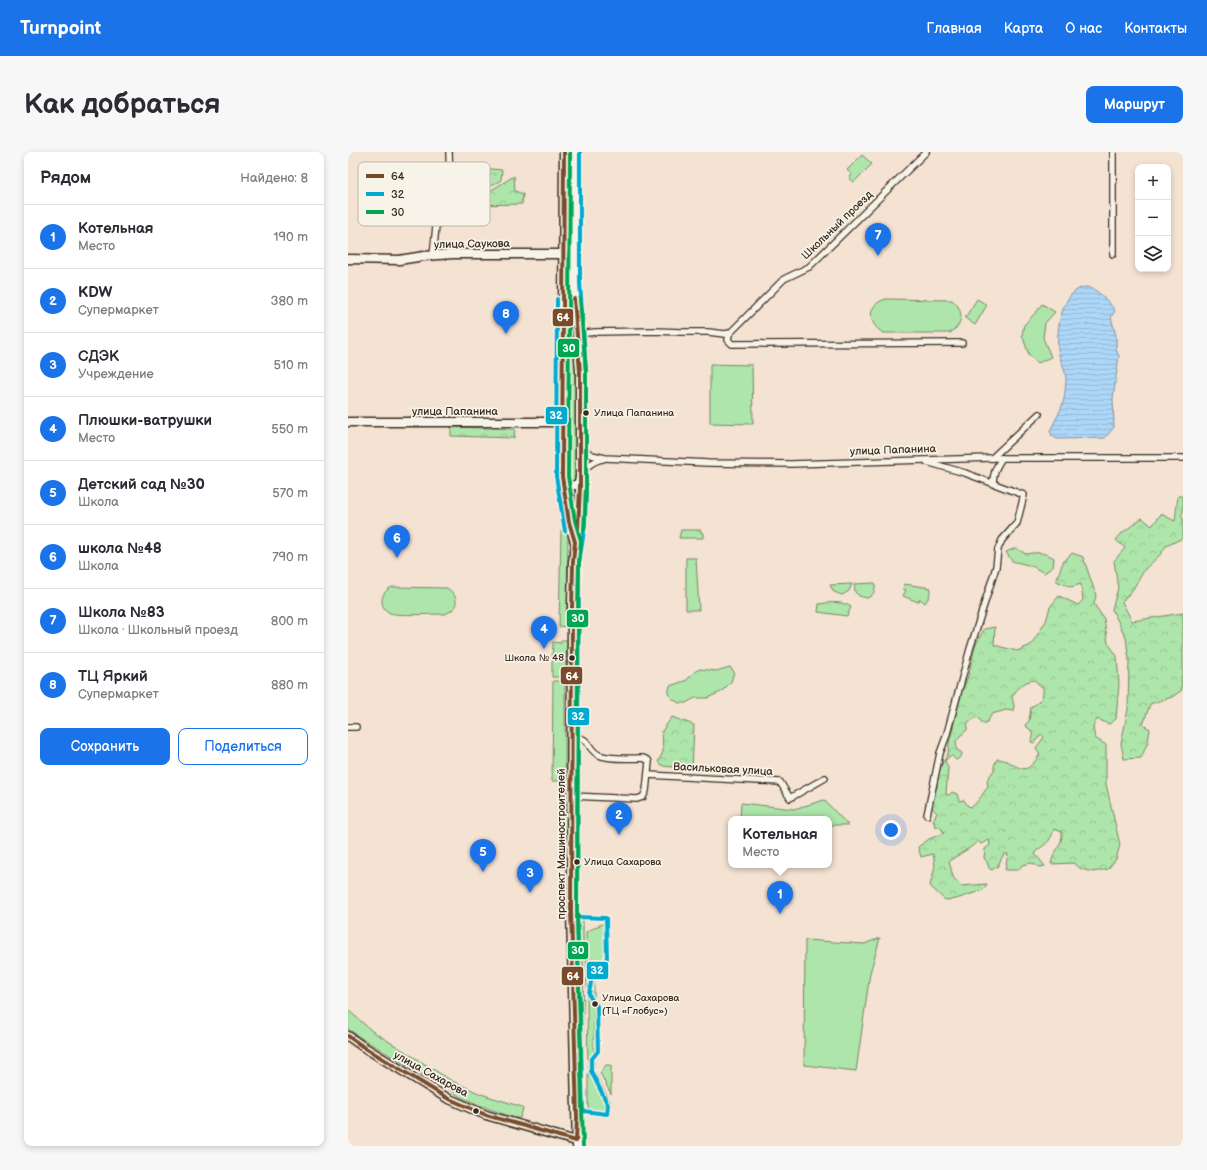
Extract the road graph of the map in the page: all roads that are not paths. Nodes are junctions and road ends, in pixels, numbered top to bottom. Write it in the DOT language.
graph roads {
  1 [pos="449,152"];
  2 [pos="564,152"];
  3 [pos="574,152"];
  4 [pos="926,152"];
  5 [pos="1113,152"];
  6 [pos="449,162"];
  7 [pos="436,226"];
  8 [pos="564,254"];
  9 [pos="574,254"];
  10 [pos="1113,254"];
  11 [pos="433,256"];
  12 [pos="348,259"];
  13 [pos="563,298"];
  14 [pos="574,299"];
  15 [pos="578,334"];
  16 [pos="729,334"];
  17 [pos="962,343"];
  18 [pos="1039,414"];
  19 [pos="348,422"];
  20 [pos="562,422"];
  21 [pos="580,447"];
  22 [pos="605,458"];
  23 [pos="992,458"];
  24 [pos="1002,458"];
  25 [pos="1183,458"];
  26 [pos="923,460"];
  27 [pos="580,476"];
  28 [pos="562,478"];
  29 [pos="993,484"];
  30 [pos="575,542"];
  31 [pos="356,727"];
  32 [pos="348,728"];
  33 [pos="572,737"];
  34 [pos="648,775"];
  35 [pos="825,778"];
  36 [pos="572,796"];
  37 [pos="927,815"];
  38 [pos="348,1036"];
  39 [pos="577,1143"];
  1 -- 6 [label="street"];
  2 -- 8 [label="street, проспект Машиностроителей"];
  3 -- 9 [label="street, проспект Машиностроителей"];
  4 -- 16 [label="street, Школьный проезд"];
  5 -- 10 [label="street"];
  7 -- 11 [label="street"];
  8 -- 9 [label="street, улица Саукова"];
  8 -- 11 [label="street, улица Саукова"];
  8 -- 13 [label="street, проспект Машиностроителей"];
  9 -- 14 [label="street, проспект Машиностроителей"];
  11 -- 12 [label="street, улица Саукова"];
  13 -- 14 [label="street"];
  13 -- 20 [label="street, проспект Машиностроителей"];
  14 -- 15 [label="street, проспект Машиностроителей"];
  15 -- 16 [label="street"];
  15 -- 21 [label="street, проспект Машиностроителей"];
  16 -- 17 [label="street"];
  18 -- 23 [label="street"];
  19 -- 20 [label="street, улица Папанина"];
  20 -- 28 [label="street, проспект Машиностроителей"];
  21 -- 22 [label="street, улица Папанина"];
  21 -- 27 [label="street, проспект Машиностроителей"];
  22 -- 26 [label="street, улица Папанина"];
  22 -- 27 [label="street"];
  23 -- 24 [label="street, улица Папанина"];
  23 -- 26 [label="street, улица Папанина"];
  24 -- 25 [label="street, улица Папанина"];
  24 -- 29 [label="street"];
  26 -- 29 [label="street"];
  27 -- 28 [label="street"];
  27 -- 30 [label="street, проспект Машиностроителей"];
  28 -- 30 [label="street, проспект Машиностроителей"];
  29 -- 37 [label="street"];
  30 -- 33 [label="street, проспект Машиностроителей"];
  31 -- 32 [label="street"];
  33 -- 34 [label="street"];
  33 -- 36 [label="street, проспект Машиностроителей"];
  34 -- 35 [label="street, Васильковая улица"];
  34 -- 36 [label="street"];
  36 -- 39 [label="street, проспект Машиностроителей"];
  38 -- 39 [label="street, улица Сахарова"];
}
